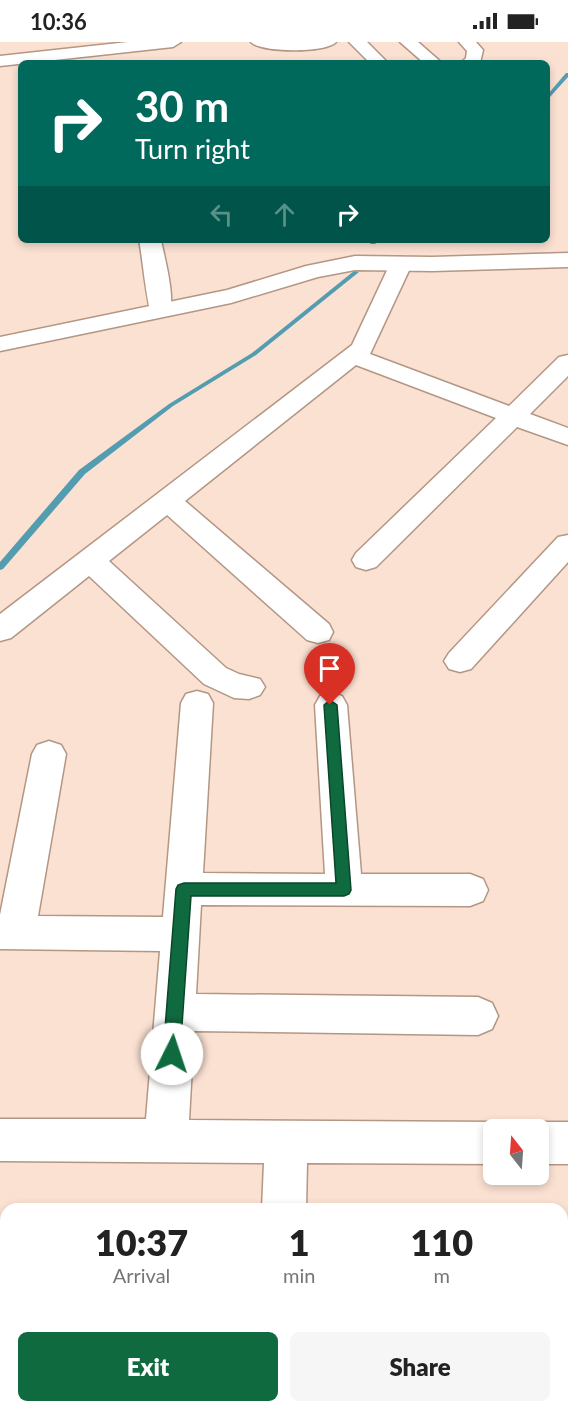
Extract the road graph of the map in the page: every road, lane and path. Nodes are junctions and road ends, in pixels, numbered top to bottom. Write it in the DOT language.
graph roads {
  1 [pos="328,42"];
  2 [pos="357,42"];
  3 [pos="408,42"];
  4 [pos="467,42"];
  5 [pos="178,46"];
  6 [pos="260,46"];
  7 [pos="118,56"];
  8 [pos="18,60"];
  9 [pos="24,60"];
  10 [pos="298,60"];
  11 [pos="377,60"];
  12 [pos="430,60"];
  13 [pos="474,60"];
  14 [pos="0,61"];
  15 [pos="151,243"];
  16 [pos="568,260"];
  17 [pos="400,264"];
  18 [pos="159,310"];
  19 [pos="0,344"];
  20 [pos="353,356"];
  21 [pos="568,362"];
  22 [pos="513,417"];
  23 [pos="568,437"];
  24 [pos="167,500"];
  25 [pos="568,544"];
  26 [pos="91,560"];
  27 [pos="366,560"];
  28 [pos="0,630"];
  29 [pos="318,632"];
  30 [pos="460,661"];
  31 [pos="249,687"];
  32 [pos="197,703"];
  33 [pos="330,705"];
  34 [pos="49,754"];
  35 [pos="184,889"];
  36 [pos="344,890"];
  37 [pos="470,890"];
  38 [pos="8,932"];
  39 [pos="180,934"];
  40 [pos="175,1012"];
  41 [pos="478,1016"];
  42 [pos="0,1140"];
  43 [pos="166,1141"];
  44 [pos="286,1142"];
  45 [pos="483,1143"];
  46 [pos="549,1143"];
  47 [pos="568,1143"];
  48 [pos="284,1203"];
  1 -- 6 [label="street"];
  2 -- 11 [label="street"];
  3 -- 12 [label="street"];
  4 -- 13 [label="street"];
  5 -- 7 [label="street"];
  6 -- 10 [label="street"];
  7 -- 9 [label="street"];
  8 -- 14 [label="street"];
  15 -- 18 [label="street"];
  16 -- 17 [label="street"];
  17 -- 18 [label="street"];
  17 -- 20 [label="street"];
  18 -- 19 [label="street"];
  20 -- 22 [label="street"];
  20 -- 24 [label="street"];
  21 -- 22 [label="street"];
  22 -- 23 [label="street"];
  22 -- 27 [label="street"];
  24 -- 26 [label="street"];
  24 -- 29 [label="street"];
  25 -- 30 [label="street"];
  26 -- 28 [label="street"];
  26 -- 31 [label="street"];
  32 -- 35 [label="street"];
  33 -- 36 [label="street"];
  34 -- 38 [label="street"];
  35 -- 36 [label="street"];
  35 -- 39 [label="street"];
  36 -- 37 [label="street"];
  38 -- 39 [label="street"];
  39 -- 40 [label="street"];
  40 -- 41 [label="street"];
  40 -- 43 [label="street"];
  42 -- 43 [label="street"];
  43 -- 44 [label="street"];
  44 -- 45 [label="street"];
  44 -- 48 [label="street"];
  46 -- 47 [label="street"];
}
